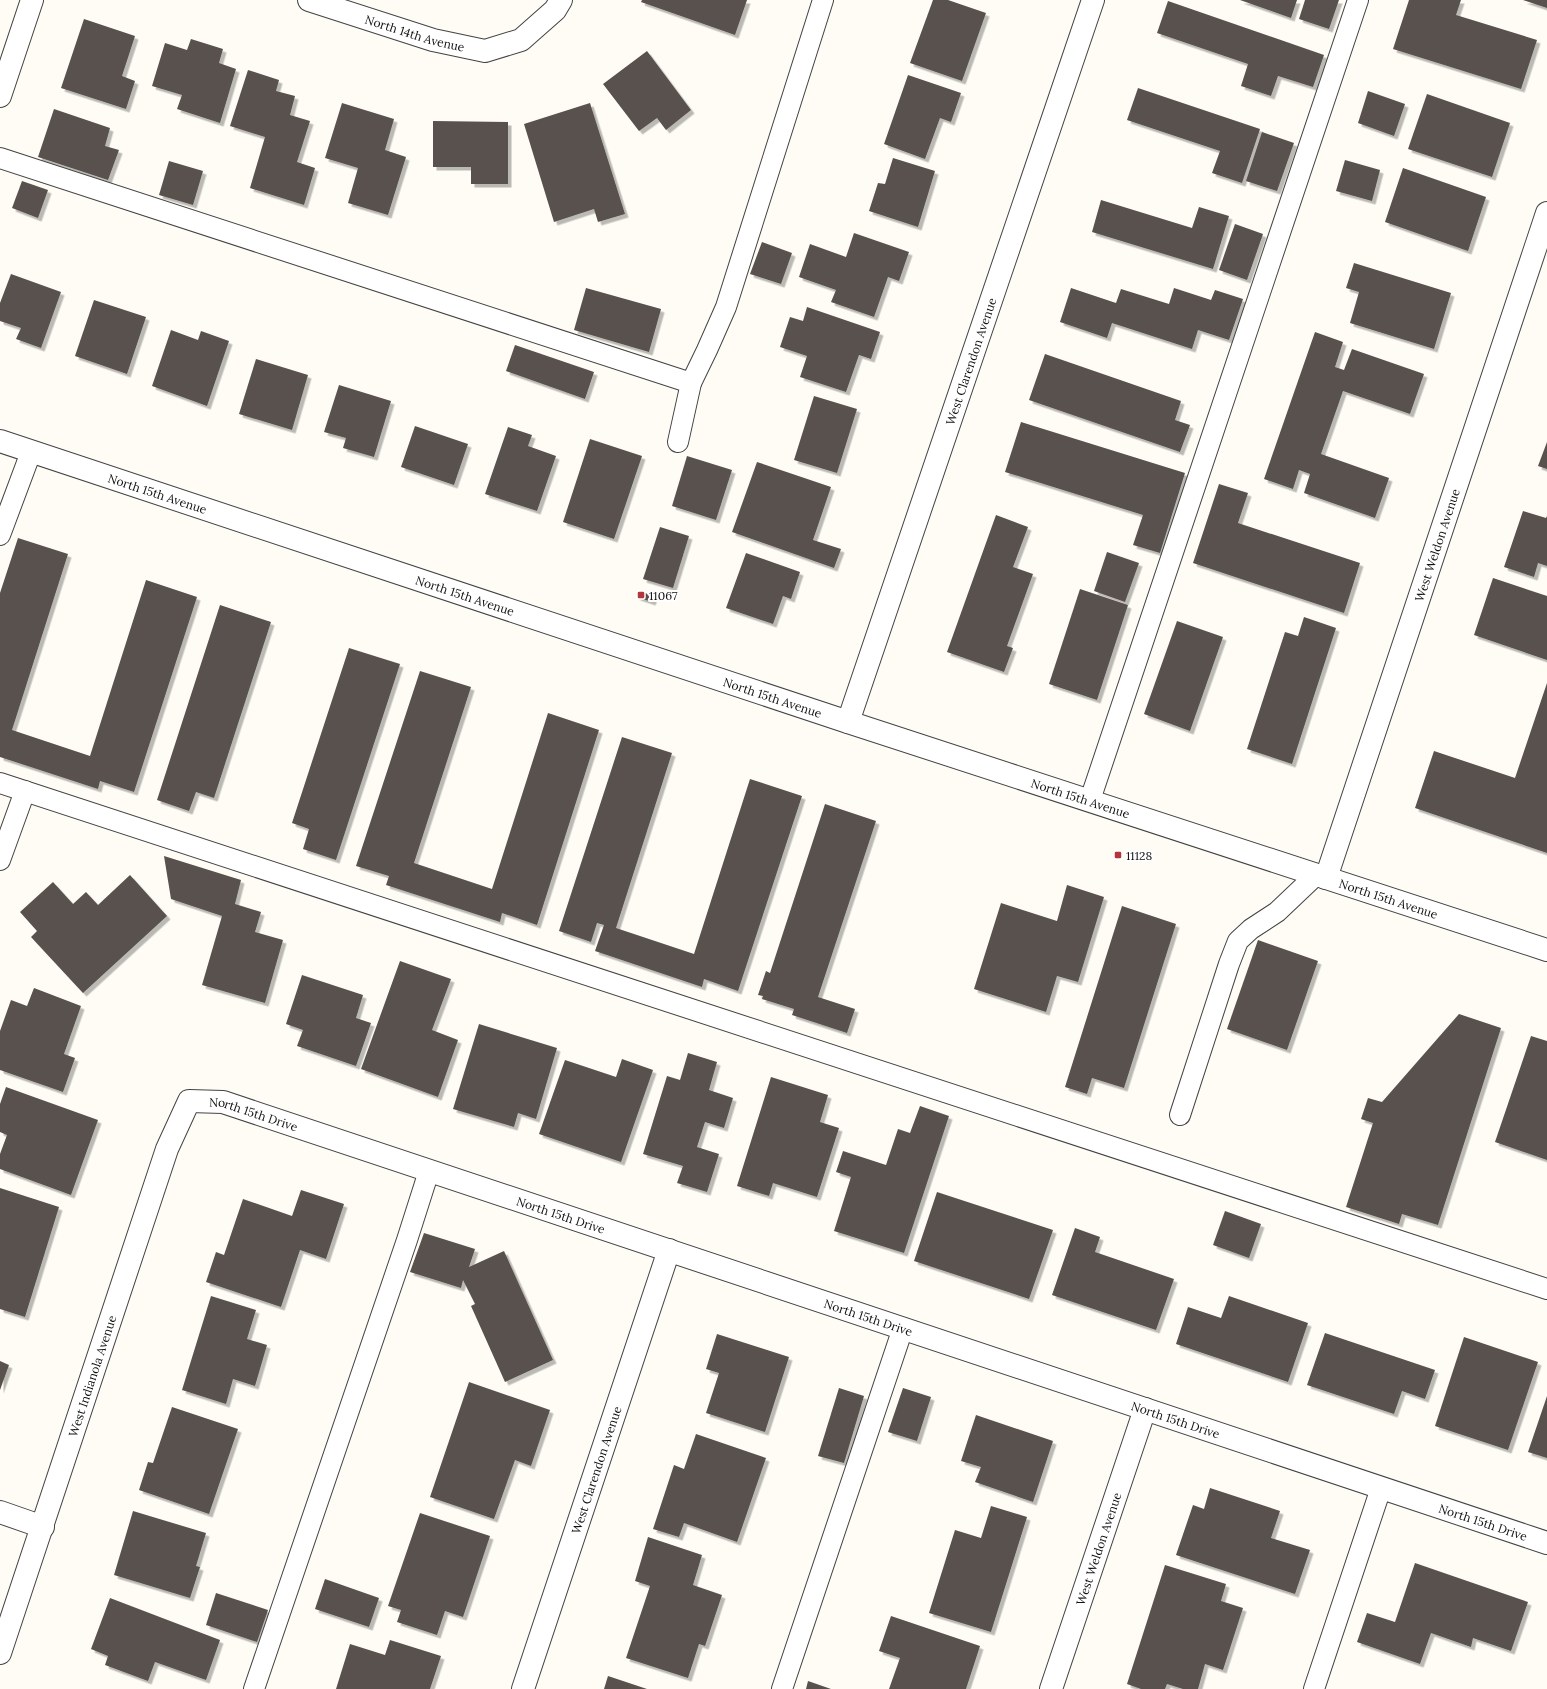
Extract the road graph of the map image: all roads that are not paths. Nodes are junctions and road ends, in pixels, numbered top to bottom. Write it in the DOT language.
graph roads {
  1 [pos="32,0"];
  2 [pos="309,0"];
  3 [pos="561,0"];
  4 [pos="823,0"];
  5 [pos="1093,0"];
  6 [pos="1358,0"];
  7 [pos="0,96"];
  8 [pos="0,158"];
  9 [pos="1547,213"];
  10 [pos="691,383"];
  11 [pos="0,442"];
  12 [pos="678,442"];
  13 [pos="31,452"];
  14 [pos="0,535"];
  15 [pos="848,722"];
  16 [pos="0,783"];
  17 [pos="24,791"];
  18 [pos="1090,800"];
  19 [pos="0,860"];
  20 [pos="1321,876"];
  21 [pos="1547,950"];
  22 [pos="189,1101"];
  23 [pos="1180,1115"];
  24 [pos="429,1171"];
  25 [pos="669,1250"];
  26 [pos="1547,1289"];
  27 [pos="903,1328"];
  28 [pos="1145,1409"];
  29 [pos="1381,1488"];
  30 [pos="0,1512"];
  31 [pos="43,1527"];
  32 [pos="1547,1543"];
  33 [pos="0,1654"];
  34 [pos="254,1689"];
  35 [pos="523,1689"];
  36 [pos="782,1689"];
  37 [pos="1051,1689"];
  38 [pos="1314,1689"];
  1 -- 7 [label="street"];
  2 -- 3 [label="street, North 14th Avenue"];
  4 -- 10 [label="lane"];
  5 -- 15 [label="street, West Clarendon Avenue"];
  6 -- 18 [label="lane"];
  8 -- 10 [label="lane"];
  9 -- 20 [label="street, West Weldon Avenue"];
  10 -- 12 [label="lane"];
  11 -- 13 [label="street, North 15th Avenue"];
  13 -- 14 [label="lane"];
  13 -- 15 [label="street, North 15th Avenue"];
  15 -- 18 [label="street, North 15th Avenue"];
  16 -- 17 [label="lane"];
  17 -- 19 [label="lane"];
  17 -- 26 [label="lane"];
  18 -- 20 [label="street, North 15th Avenue"];
  20 -- 21 [label="street, North 15th Avenue"];
  20 -- 23 [label="lane"];
  22 -- 24 [label="street, North 15th Drive"];
  22 -- 31 [label="street, West Indianola Avenue"];
  24 -- 25 [label="street, North 15th Drive"];
  24 -- 34 [label="lane"];
  25 -- 27 [label="street, North 15th Drive"];
  25 -- 35 [label="street, West Clarendon Avenue"];
  27 -- 28 [label="street, North 15th Drive"];
  27 -- 36 [label="lane"];
  28 -- 29 [label="street, North 15th Drive"];
  28 -- 37 [label="street, West Weldon Avenue"];
  29 -- 32 [label="street, North 15th Drive"];
  29 -- 38 [label="lane"];
  30 -- 31 [label="street"];
  31 -- 33 [label="street, West Indianola Avenue"];
}
